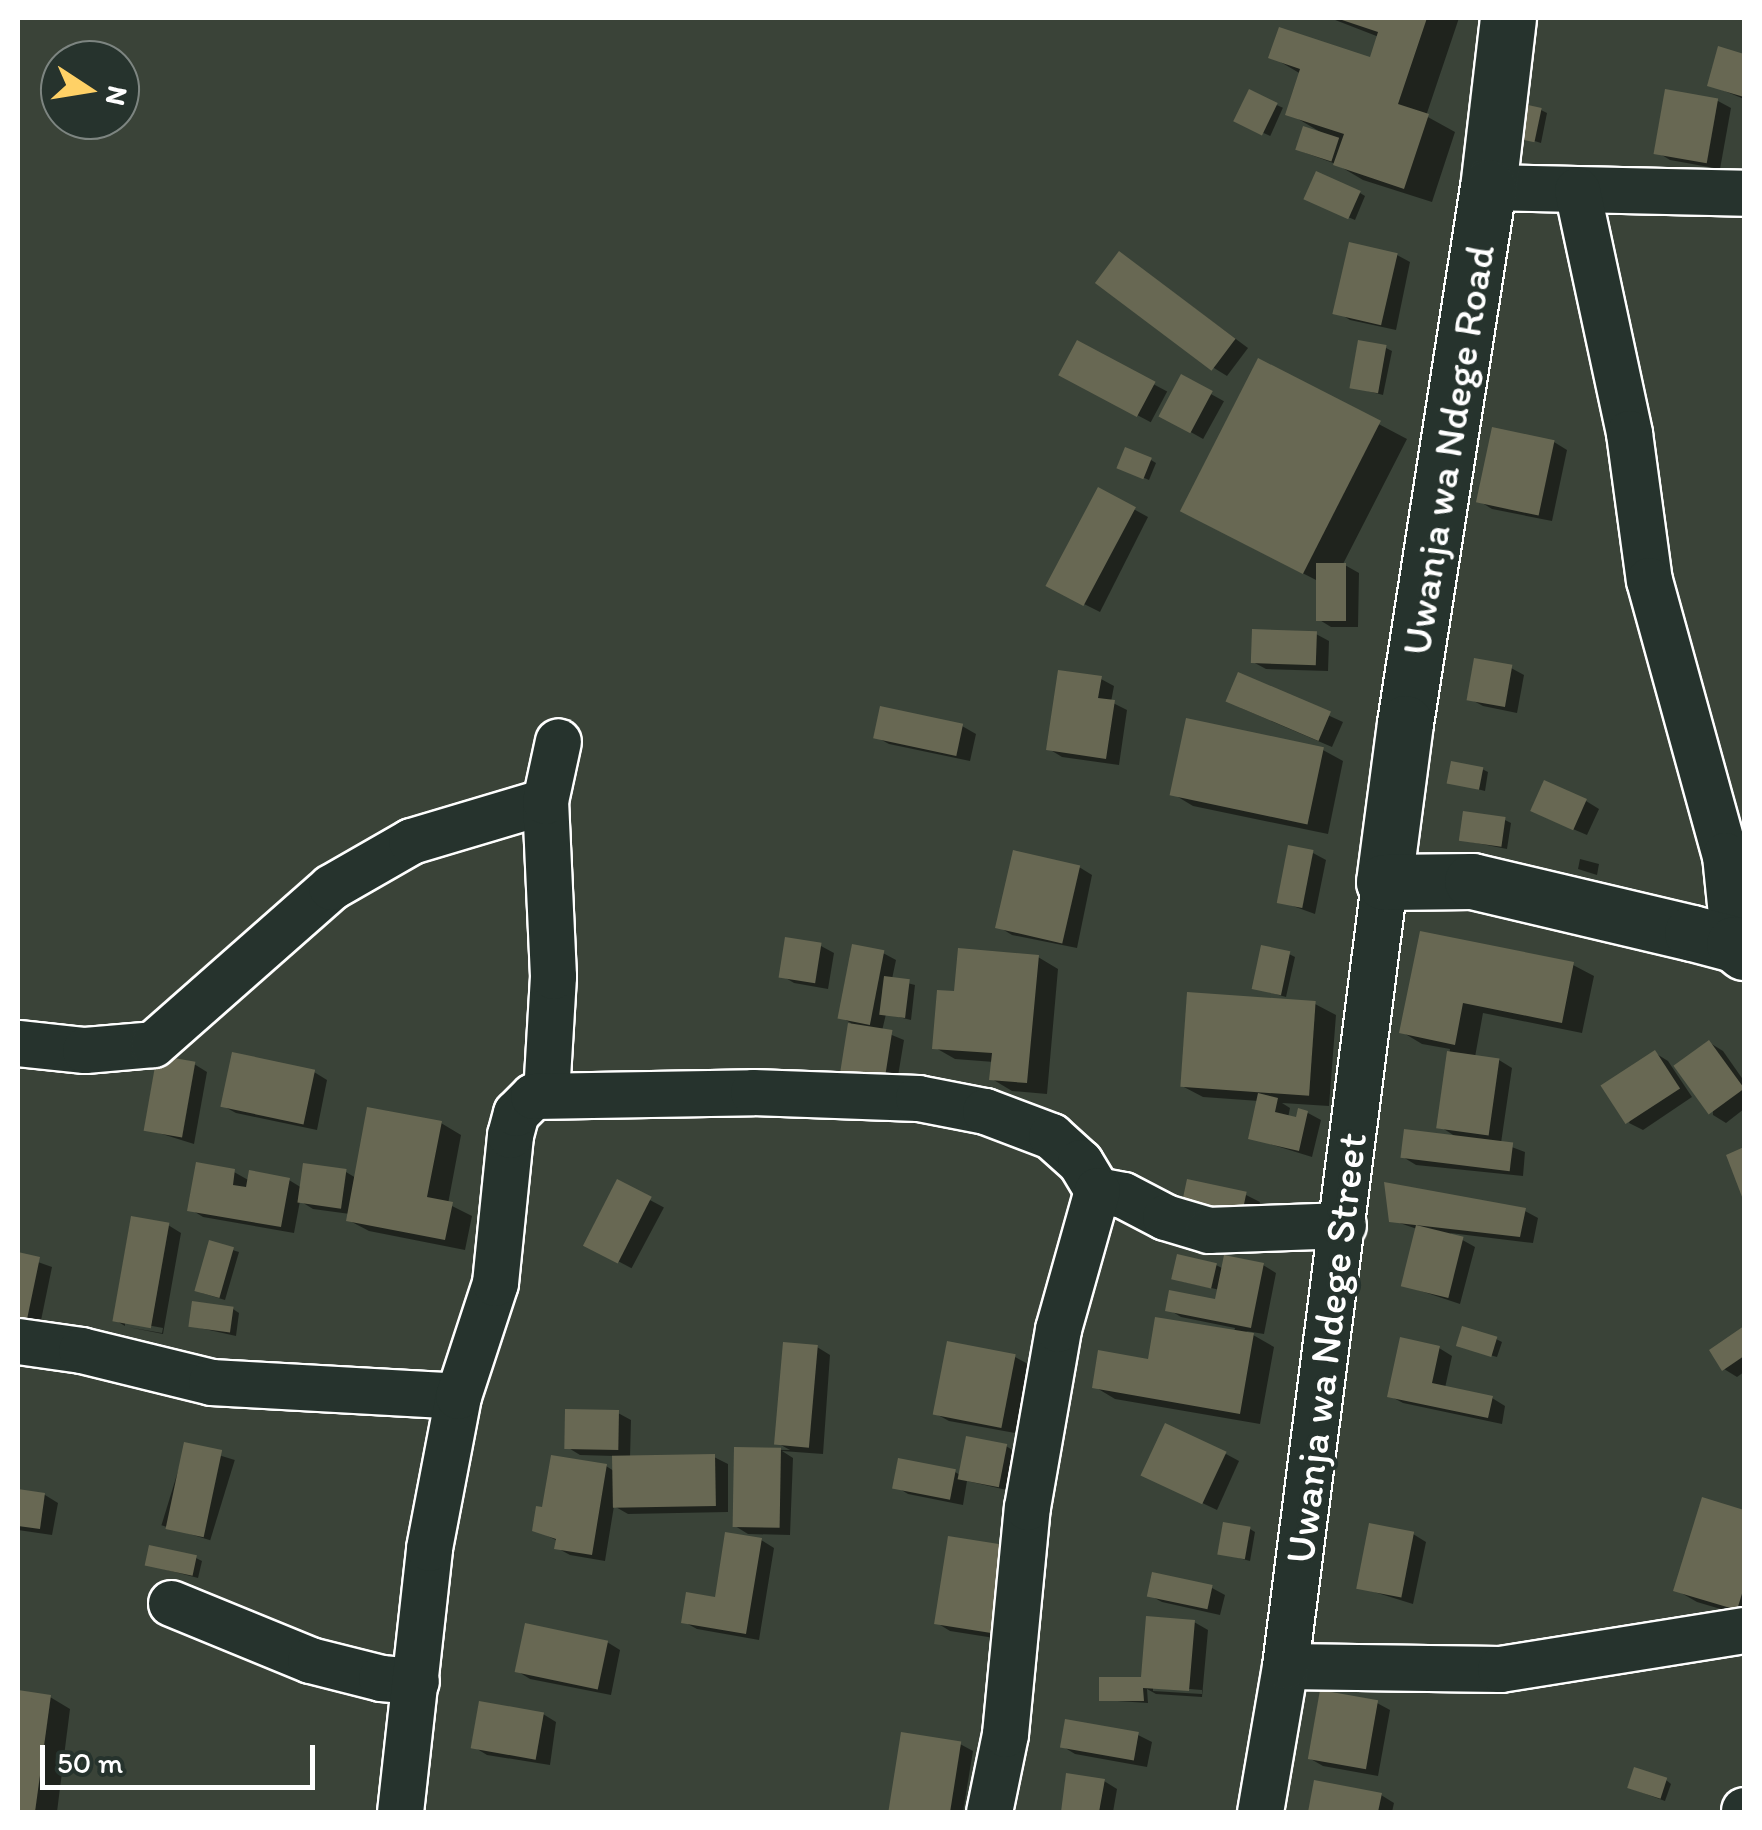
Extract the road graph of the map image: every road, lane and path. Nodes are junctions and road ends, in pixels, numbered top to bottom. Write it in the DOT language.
graph roads {
  1 [pos="1508,18"];
  2 [pos="1488,187"];
  3 [pos="1577,190"];
  4 [pos="1744,193"];
  5 [pos="558,741"];
  6 [pos="546,800"];
  7 [pos="1384,882"];
  8 [pos="1739,948"];
  9 [pos="18,1042"];
  10 [pos="546,1094"];
  11 [pos="1097,1190"];
  12 [pos="1343,1225"];
  13 [pos="18,1341"];
  14 [pos="458,1396"];
  15 [pos="171,1603"];
  16 [pos="1744,1630"];
  17 [pos="1285,1666"];
  18 [pos="416,1681"];
  19 [pos="400,1812"];
  20 [pos="989,1812"];
  21 [pos="1260,1812"];
  1 -- 2 [label="main road, Uwanja wa Ndege Road"];
  2 -- 3 [label="street"];
  2 -- 7 [label="main road, Uwanja wa Ndege Road"];
  3 -- 4 [label="street"];
  3 -- 8 [label="street"];
  5 -- 6 [label="street"];
  6 -- 9 [label="street"];
  6 -- 10 [label="street"];
  7 -- 8 [label="main road"];
  7 -- 12 [label="street, Uwanja wa Ndege Street"];
  10 -- 11 [label="street"];
  10 -- 14 [label="street"];
  11 -- 12 [label="street"];
  11 -- 20 [label="street"];
  12 -- 17 [label="street, Uwanja wa Ndege Street"];
  13 -- 14 [label="street"];
  14 -- 18 [label="street"];
  15 -- 18 [label="street"];
  16 -- 17 [label="street"];
  17 -- 21 [label="street, Uwanja wa Ndege Street"];
  18 -- 19 [label="street"];
}
